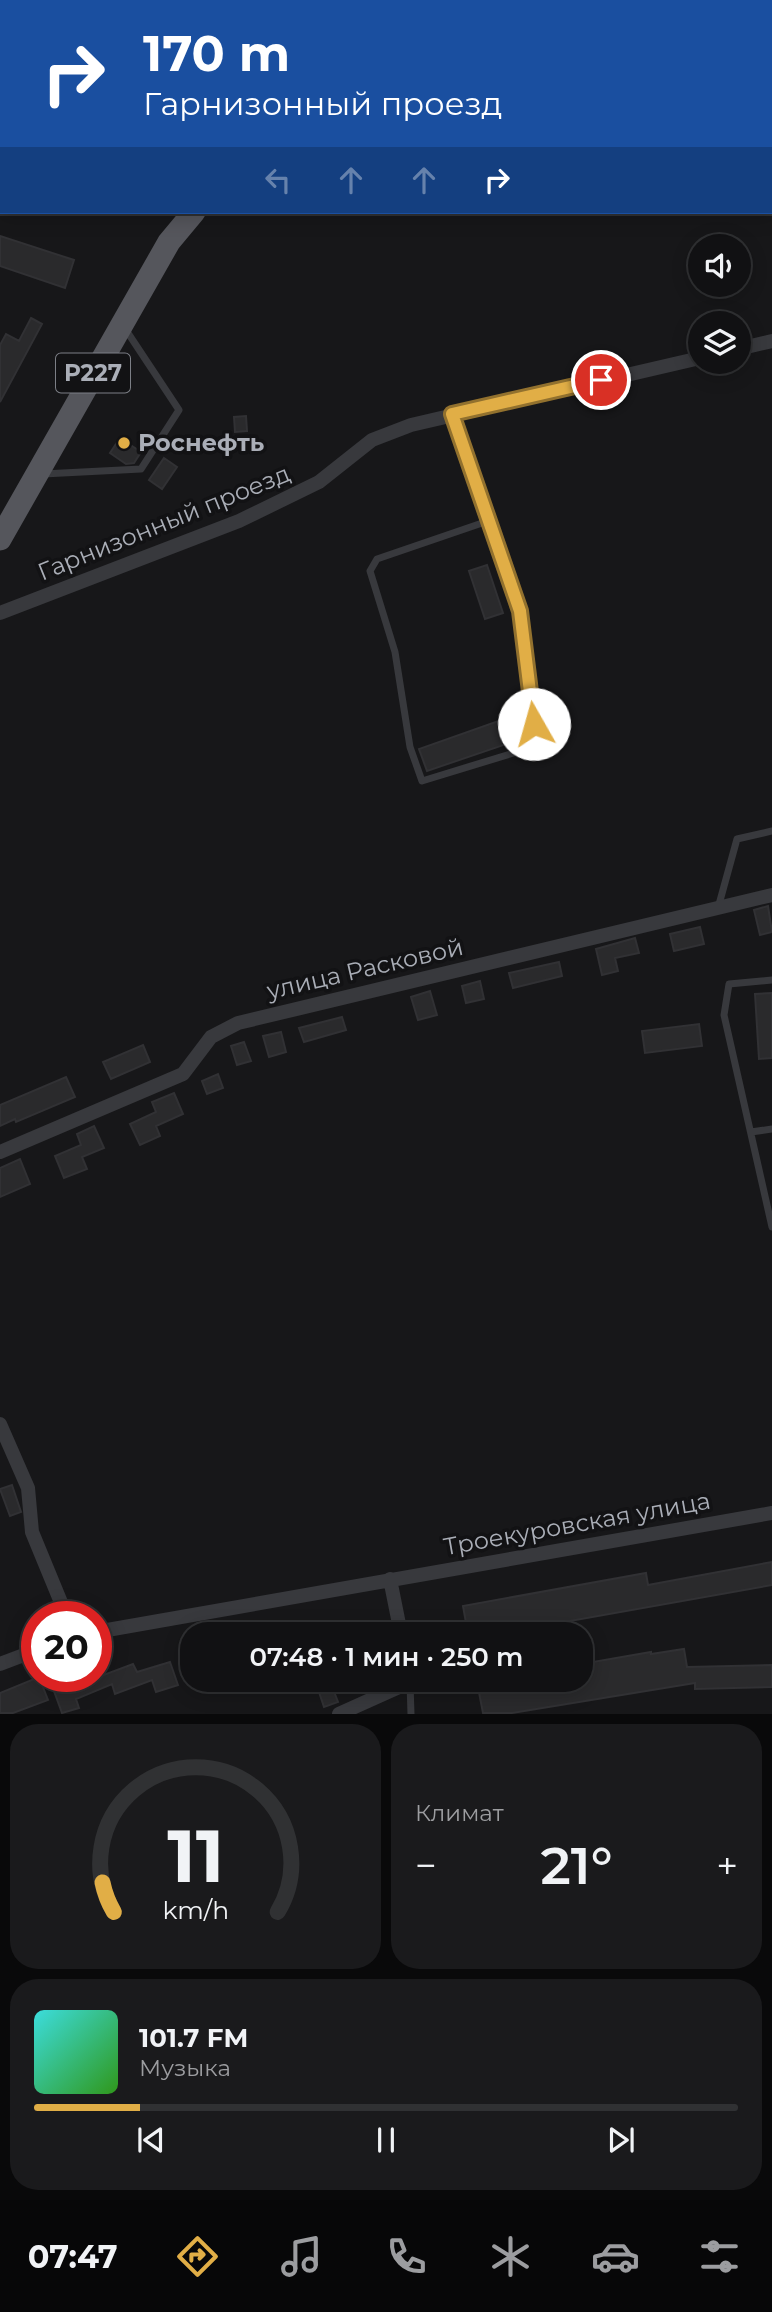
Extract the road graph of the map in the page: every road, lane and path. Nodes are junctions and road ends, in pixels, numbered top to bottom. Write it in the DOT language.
graph roads {
  1 [pos="192,214"];
  2 [pos="122,323"];
  3 [pos="772,341"];
  4 [pos="751,346"];
  5 [pos="688,361"];
  6 [pos="452,414"];
  7 [pos="36,475"];
  8 [pos="488,521"];
  9 [pos="0,539"];
  10 [pos="0,613"];
  11 [pos="772,831"];
  12 [pos="772,895"];
  13 [pos="718,908"];
  14 [pos="772,980"];
  15 [pos="772,1129"];
  16 [pos="751,1132"];
  17 [pos="0,1152"];
  18 [pos="772,1227"];
  19 [pos="0,1424"];
  20 [pos="772,1513"];
  21 [pos="390,1579"];
  22 [pos="60,1601"];
  23 [pos="399,1622"];
  24 [pos="112,1629"];
  25 [pos="21,1656"];
  26 [pos="0,1663"];
  27 [pos="386,1692"];
  28 [pos="410,1692"];
  29 [pos="339,1713"];
  30 [pos="411,1713"];
  1 -- 2 [label="main road, Р227"];
  2 -- 7 [label="main road, Р227"];
  2 -- 7 [label="lane"];
  3 -- 4 [label="street"];
  5 -- 6 [label="street, Гарнизонный проезд"];
  6 -- 8 [label="lane"];
  6 -- 10 [label="street, Гарнизонный проезд"];
  7 -- 9 [label="main road, Р227"];
  8 -- 8 [label="lane"];
  11 -- 13 [label="lane"];
  12 -- 13 [label="street, улица Расковой"];
  13 -- 17 [label="street, улица Расковой"];
  14 -- 16 [label="lane"];
  15 -- 16 [label="lane"];
  16 -- 18 [label="lane"];
  19 -- 22 [label="street"];
  20 -- 21 [label="street, Троекуровская улица"];
  21 -- 23 [label="street"];
  21 -- 24 [label="street, Троекуровская улица"];
  25 -- 26 [label="street"];
  27 -- 29 [label="street"];
  28 -- 30 [label="lane"];
}
